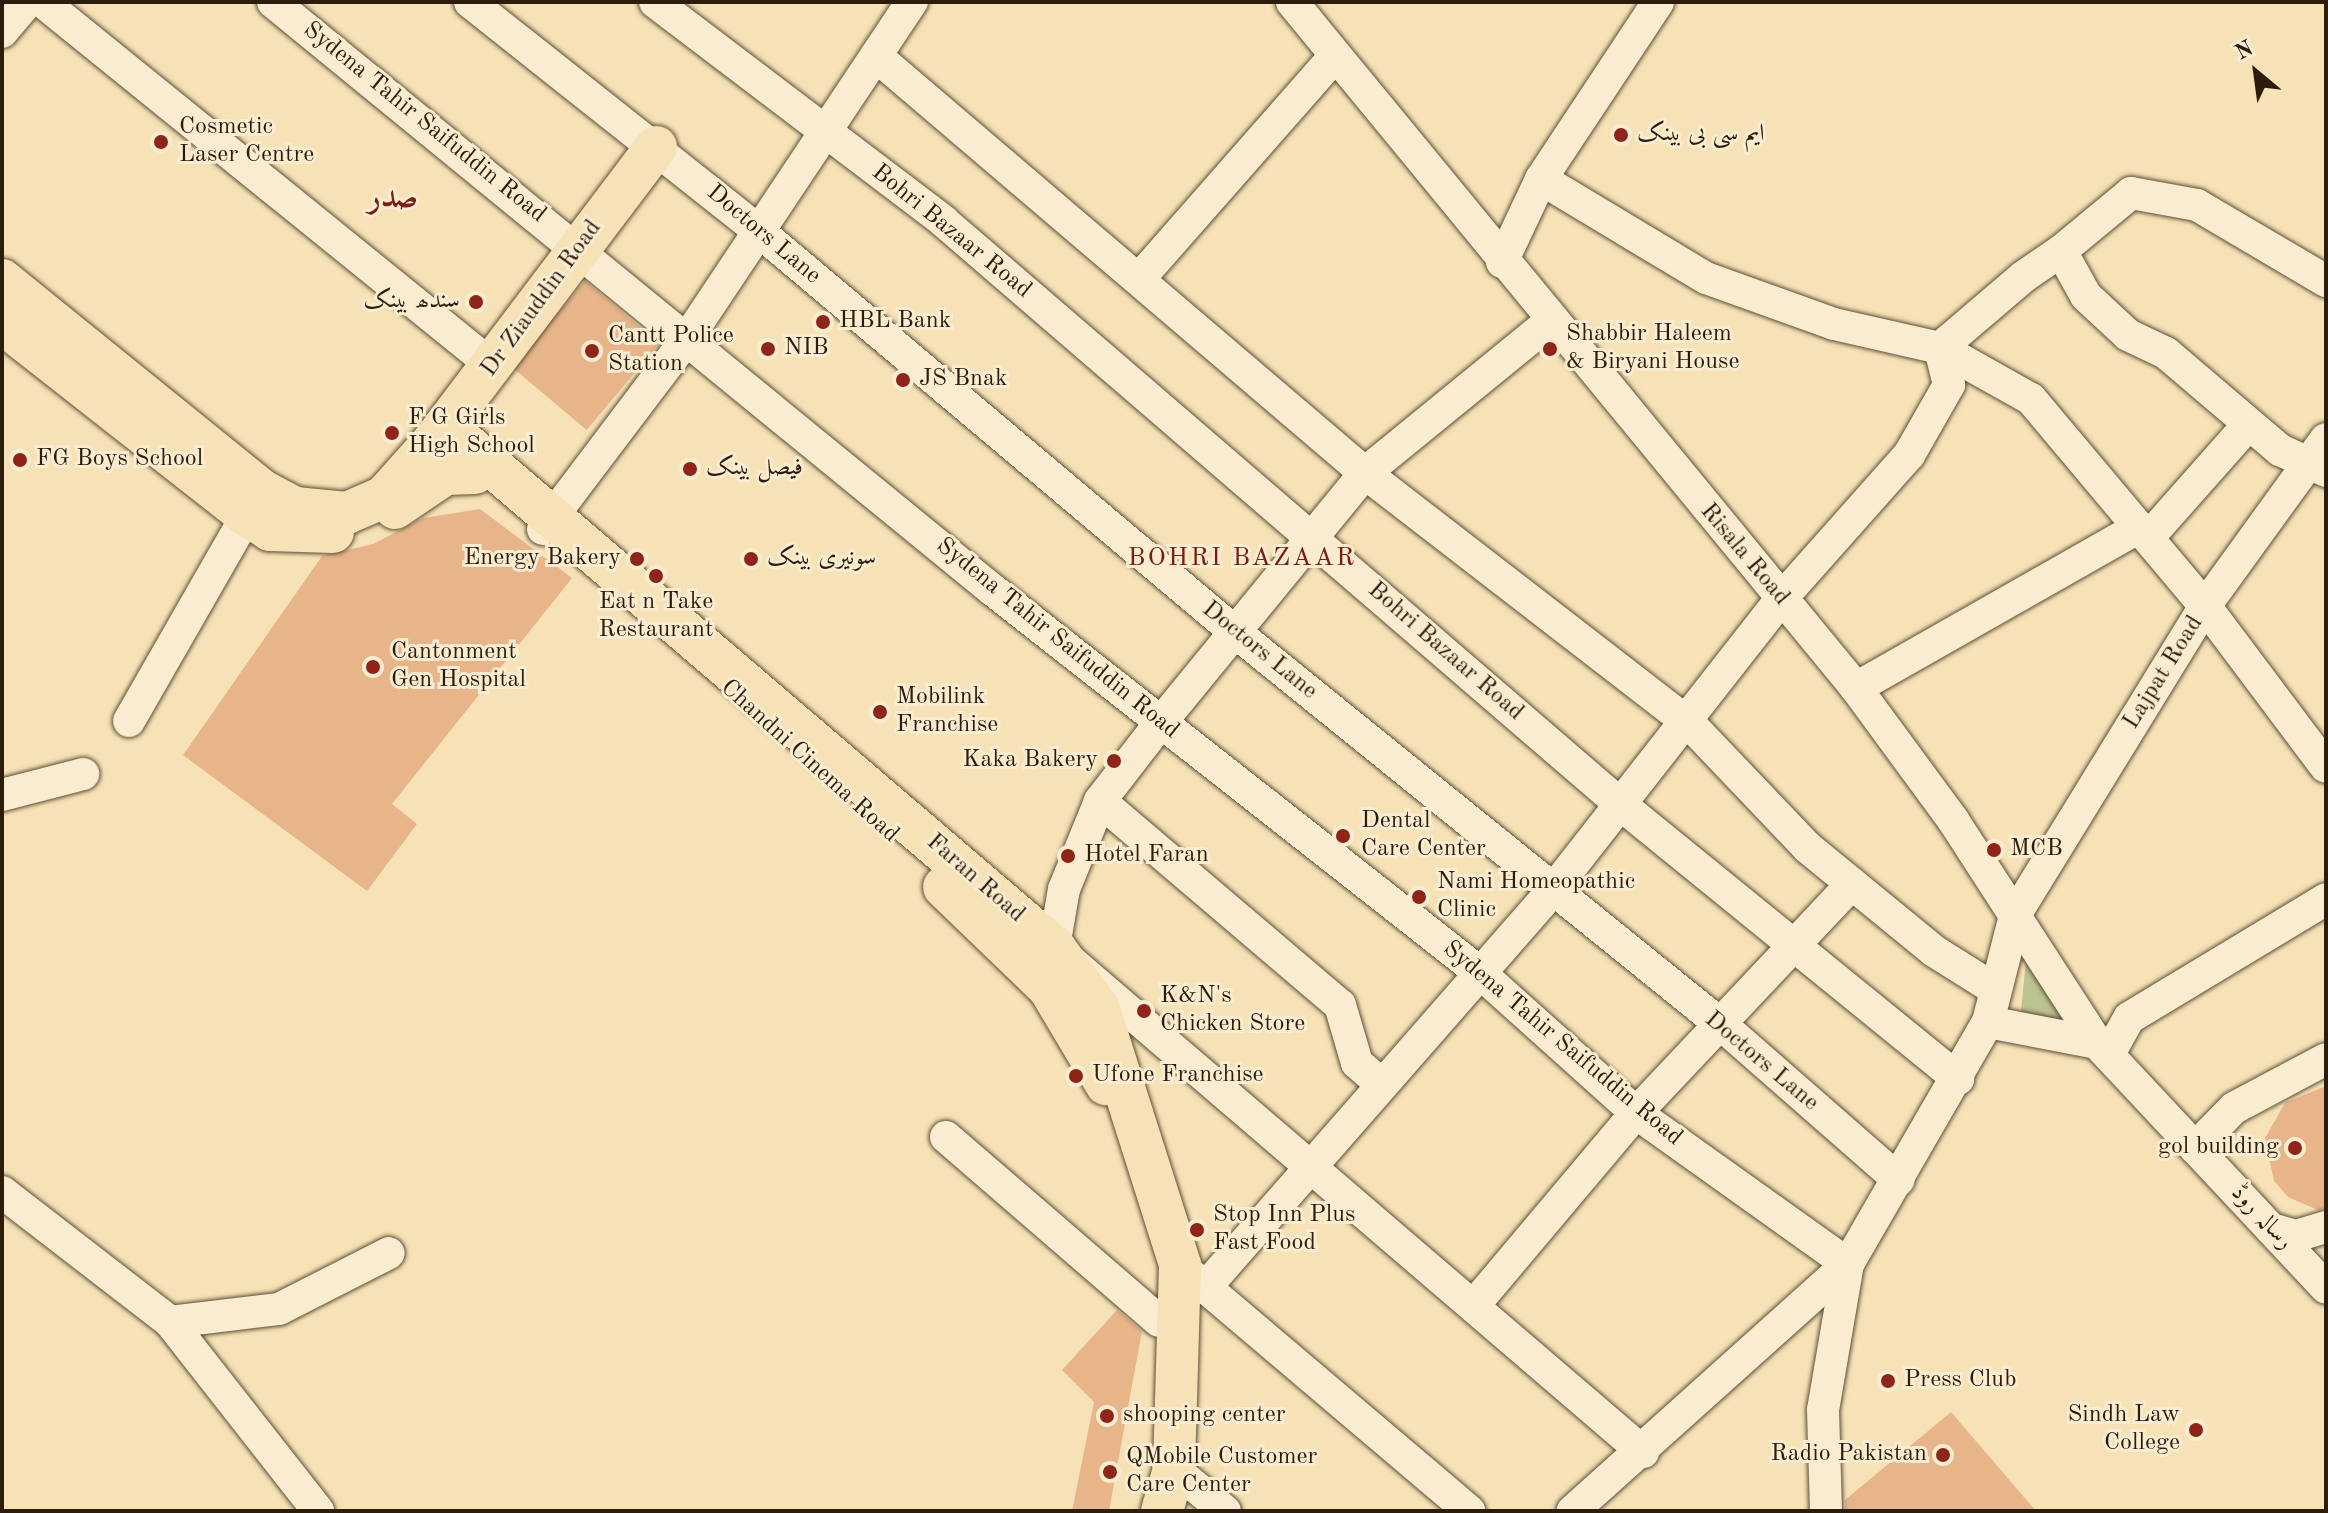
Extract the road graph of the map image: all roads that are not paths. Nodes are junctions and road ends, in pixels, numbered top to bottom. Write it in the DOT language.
graph roads {
  1 [pos="27,2"];
  2 [pos="43,2"];
  3 [pos="273,2"];
  4 [pos="470,2"];
  5 [pos="655,2"];
  6 [pos="912,2"];
  7 [pos="1292,2"];
  8 [pos="1658,2"];
  9 [pos="2,32"];
  10 [pos="876,56"];
  11 [pos="1335,56"];
  12 [pos="823,130"];
  13 [pos="656,147"];
  14 [pos="1541,179"];
  15 [pos="761,233"];
  16 [pos="579,248"];
  17 [pos="2061,251"];
  18 [pos="1502,262"];
  19 [pos="1139,279"];
  20 [pos="2,280"];
  21 [pos="2326,281"];
  22 [pos="1550,322"];
  23 [pos="2,323"];
  24 [pos="689,336"];
  25 [pos="1940,348"];
  26 [pos="494,367"];
  27 [pos="2248,425"];
  28 [pos="439,434"];
  29 [pos="2321,456"];
  30 [pos="475,473"];
  31 [pos="1365,473"];
  32 [pos="247,515"];
  33 [pos="548,522"];
  34 [pos="2143,533"];
  35 [pos="1310,536"];
  36 [pos="1781,599"];
  37 [pos="2205,606"];
  38 [pos="1235,632"];
  39 [pos="1856,688"];
  40 [pos="129,721"];
  41 [pos="1161,722"];
  42 [pos="1689,723"];
  43 [pos="2326,767"];
  44 [pos="83,774"];
  45 [pos="2,795"];
  46 [pos="1100,801"];
  47 [pos="1620,804"];
  48 [pos="1852,884"];
  49 [pos="1553,890"];
  50 [pos="2326,899"];
  51 [pos="2015,915"];
  52 [pos="1054,947"];
  53 [pos="1794,948"];
  54 [pos="1478,971"];
  55 [pos="1993,988"];
  56 [pos="1988,1022"];
  57 [pos="1724,1027"];
  58 [pos="2103,1048"];
  59 [pos="2326,1059"];
  60 [pos="1958,1079"];
  61 [pos="1378,1081"];
  62 [pos="1636,1113"];
  63 [pos="946,1137"];
  64 [pos="2195,1148"];
  65 [pos="1311,1164"];
  66 [pos="1899,1180"];
  67 [pos="2,1192"];
  68 [pos="2326,1227"];
  69 [pos="2271,1229"];
  70 [pos="389,1253"];
  71 [pos="1848,1264"];
  72 [pos="1192,1276"];
  73 [pos="2326,1288"];
  74 [pos="1475,1304"];
  75 [pos="1159,1321"];
  76 [pos="170,1322"];
  77 [pos="1643,1452"];
  78 [pos="1174,1469"];
  79 [pos="318,1511"];
  80 [pos="1134,1511"];
  81 [pos="1162,1511"];
  82 [pos="1225,1511"];
  83 [pos="1469,1511"];
  84 [pos="1573,1511"];
  85 [pos="1826,1511"];
  1 -- 9 [label="street"];
  2 -- 26 [label="street"];
  3 -- 16 [label="street, Sydena Tahir Saifuddin Road"];
  4 -- 13 [label="street, Doctors Lane"];
  5 -- 12 [label="street, Bohri Bazaar Road"];
  6 -- 10 [label="street"];
  7 -- 11 [label="street, Risala Road"];
  8 -- 14 [label="street"];
  10 -- 12 [label="street"];
  10 -- 19 [label="street"];
  11 -- 18 [label="street, Risala Road"];
  11 -- 19 [label="street"];
  12 -- 15 [label="street"];
  12 -- 35 [label="street, Bohri Bazaar Road"];
  13 -- 15 [label="street, Doctors Lane"];
  13 -- 16 [label="main road, Dr Ziauddin Road"];
  14 -- 18 [label="street"];
  14 -- 25 [label="street"];
  15 -- 24 [label="street"];
  15 -- 38 [label="street, Doctors Lane"];
  16 -- 24 [label="street, Sydena Tahir Saifuddin Road"];
  16 -- 26 [label="main road, Dr Ziauddin Road"];
  17 -- 21 [label="street"];
  17 -- 25 [label="street"];
  17 -- 27 [label="street"];
  18 -- 22 [label="street, Risala Road"];
  19 -- 31 [label="street"];
  20 -- 28 [label="main road, Dr Ziauddin Road"];
  22 -- 31 [label="street"];
  22 -- 36 [label="street, Risala Road"];
  23 -- 32 [label="main road"];
  24 -- 33 [label="street"];
  24 -- 41 [label="street, Sydena Tahir Saifuddin Road"];
  25 -- 34 [label="street"];
  25 -- 36 [label="street"];
  26 -- 28 [label="main road, Dr Ziauddin Road"];
  27 -- 29 [label="street"];
  27 -- 34 [label="street"];
  28 -- 30 [label="main road, Chandni Cinema Road"];
  28 -- 33 [label="main road, Faran Road"];
  29 -- 37 [label="street, Lajpat Road"];
  30 -- 32 [label="main road"];
  30 -- 33 [label="main road, Chandni Cinema Road"];
  31 -- 35 [label="street"];
  31 -- 42 [label="street"];
  32 -- 40 [label="street"];
  33 -- 52 [label="main road, Faran Road"];
  33 -- 75 [label="main road, Chandni Cinema Road"];
  34 -- 37 [label="street"];
  34 -- 39 [label="street"];
  35 -- 38 [label="street"];
  35 -- 47 [label="street, Bohri Bazaar Road"];
  36 -- 39 [label="street, Risala Road"];
  36 -- 42 [label="street"];
  37 -- 43 [label="street"];
  37 -- 51 [label="street, Lajpat Road"];
  38 -- 41 [label="street"];
  38 -- 49 [label="street, Doctors Lane"];
  39 -- 51 [label="street, Risala Road"];
  41 -- 46 [label="street"];
  41 -- 54 [label="street, Sydena Tahir Saifuddin Road"];
  42 -- 47 [label="street"];
  42 -- 48 [label="street"];
  44 -- 45 [label="street"];
  46 -- 52 [label="street"];
  46 -- 61 [label="street"];
  47 -- 49 [label="street"];
  47 -- 53 [label="street, Bohri Bazaar Road"];
  48 -- 53 [label="street"];
  48 -- 55 [label="street"];
  49 -- 54 [label="street"];
  49 -- 57 [label="street, Doctors Lane"];
  50 -- 58 [label="street"];
  51 -- 55 [label="street, Lajpat Road"];
  51 -- 58 [label="street, Risala Road"];
  52 -- 65 [label="street"];
  52 -- 72 [label="main road, Faran Road"];
  53 -- 57 [label="street"];
  53 -- 60 [label="street, Bohri Bazaar Road"];
  54 -- 61 [label="street"];
  54 -- 62 [label="street, Sydena Tahir Saifuddin Road"];
  55 -- 56 [label="street, Lajpat Road"];
  56 -- 58 [label="street"];
  56 -- 60 [label="street, Lajpat Road"];
  57 -- 62 [label="street"];
  57 -- 66 [label="street, Doctors Lane"];
  58 -- 64 [label="street, رسالہ روڈ"];
  59 -- 64 [label="street"];
  60 -- 66 [label="street, Lajpat Road"];
  61 -- 65 [label="street"];
  62 -- 71 [label="street, Sydena Tahir Saifuddin Road"];
  62 -- 74 [label="street"];
  63 -- 75 [label="street"];
  64 -- 69 [label="street, رسالہ روڈ"];
  65 -- 72 [label="street"];
  65 -- 74 [label="street"];
  66 -- 71 [label="street, Lajpat Road"];
  67 -- 76 [label="street"];
  68 -- 69 [label="street"];
  69 -- 73 [label="street, رسالہ روڈ"];
  70 -- 76 [label="street"];
  71 -- 77 [label="street"];
  71 -- 85 [label="street"];
  72 -- 78 [label="main road, Faran Road"];
  72 -- 83 [label="street"];
  74 -- 77 [label="street"];
  75 -- 80 [label="main road, Chandni Cinema Road"];
  76 -- 79 [label="street"];
  77 -- 84 [label="street"];
  78 -- 81 [label="main road, Faran Road"];
  78 -- 82 [label="street"];
}
